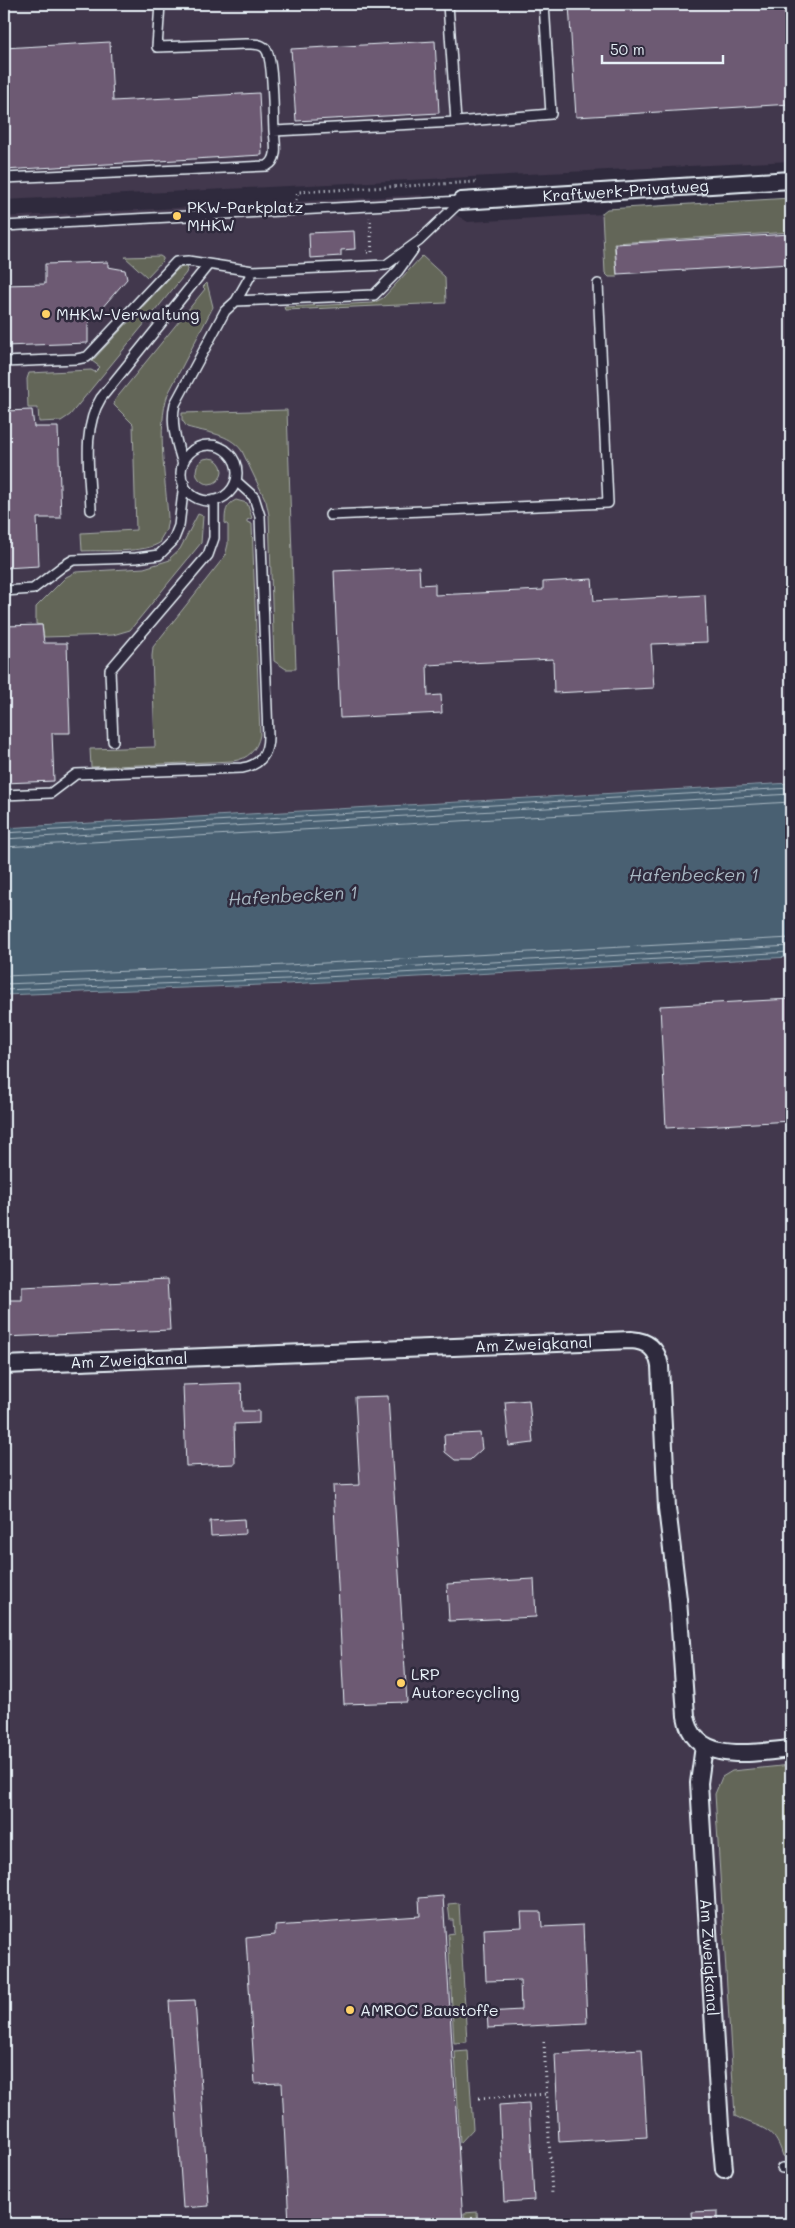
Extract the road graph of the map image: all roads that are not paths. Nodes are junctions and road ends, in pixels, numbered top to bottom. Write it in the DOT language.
graph roads {
  1 [pos="160,4"];
  2 [pos="448,4"];
  3 [pos="544,4"];
  4 [pos="456,122"];
  5 [pos="274,131"];
  6 [pos="4,178"];
  7 [pos="791,180"];
  8 [pos="461,200"];
  9 [pos="4,226"];
  10 [pos="419,242"];
  11 [pos="208,265"];
  12 [pos="253,271"];
  13 [pos="598,284"];
  14 [pos="236,301"];
  15 [pos="4,362"];
  16 [pos="183,464"];
  17 [pos="236,481"];
  18 [pos="184,483"];
  19 [pos="214,500"];
  20 [pos="91,510"];
  21 [pos="330,515"];
  22 [pos="4,591"];
  23 [pos="113,741"];
  24 [pos="4,795"];
  25 [pos="4,1364"];
  26 [pos="704,1746"];
  27 [pos="791,1749"];
  28 [pos="724,2169"];
  1 -- 5 [label="lane"];
  2 -- 4 [label="lane"];
  3 -- 4 [label="lane"];
  4 -- 5 [label="lane"];
  5 -- 6 [label="lane"];
  7 -- 8 [label="street, Kraftwerk-Privatweg"];
  8 -- 9 [label="lane"];
  8 -- 10 [label="lane"];
  10 -- 12 [label="lane"];
  10 -- 14 [label="lane"];
  11 -- 12 [label="lane"];
  11 -- 15 [label="lane"];
  11 -- 20 [label="lane"];
  12 -- 14 [label="lane"];
  13 -- 21 [label="lane"];
  14 -- 16 [label="lane"];
  16 -- 17 [label="lane"];
  16 -- 18 [label="lane"];
  17 -- 19 [label="lane"];
  17 -- 24 [label="lane"];
  18 -- 19 [label="lane"];
  18 -- 22 [label="lane"];
  19 -- 23 [label="lane"];
  25 -- 26 [label="street, Am Zweigkanal"];
  26 -- 27 [label="street"];
  26 -- 28 [label="street, Am Zweigkanal"];
}
